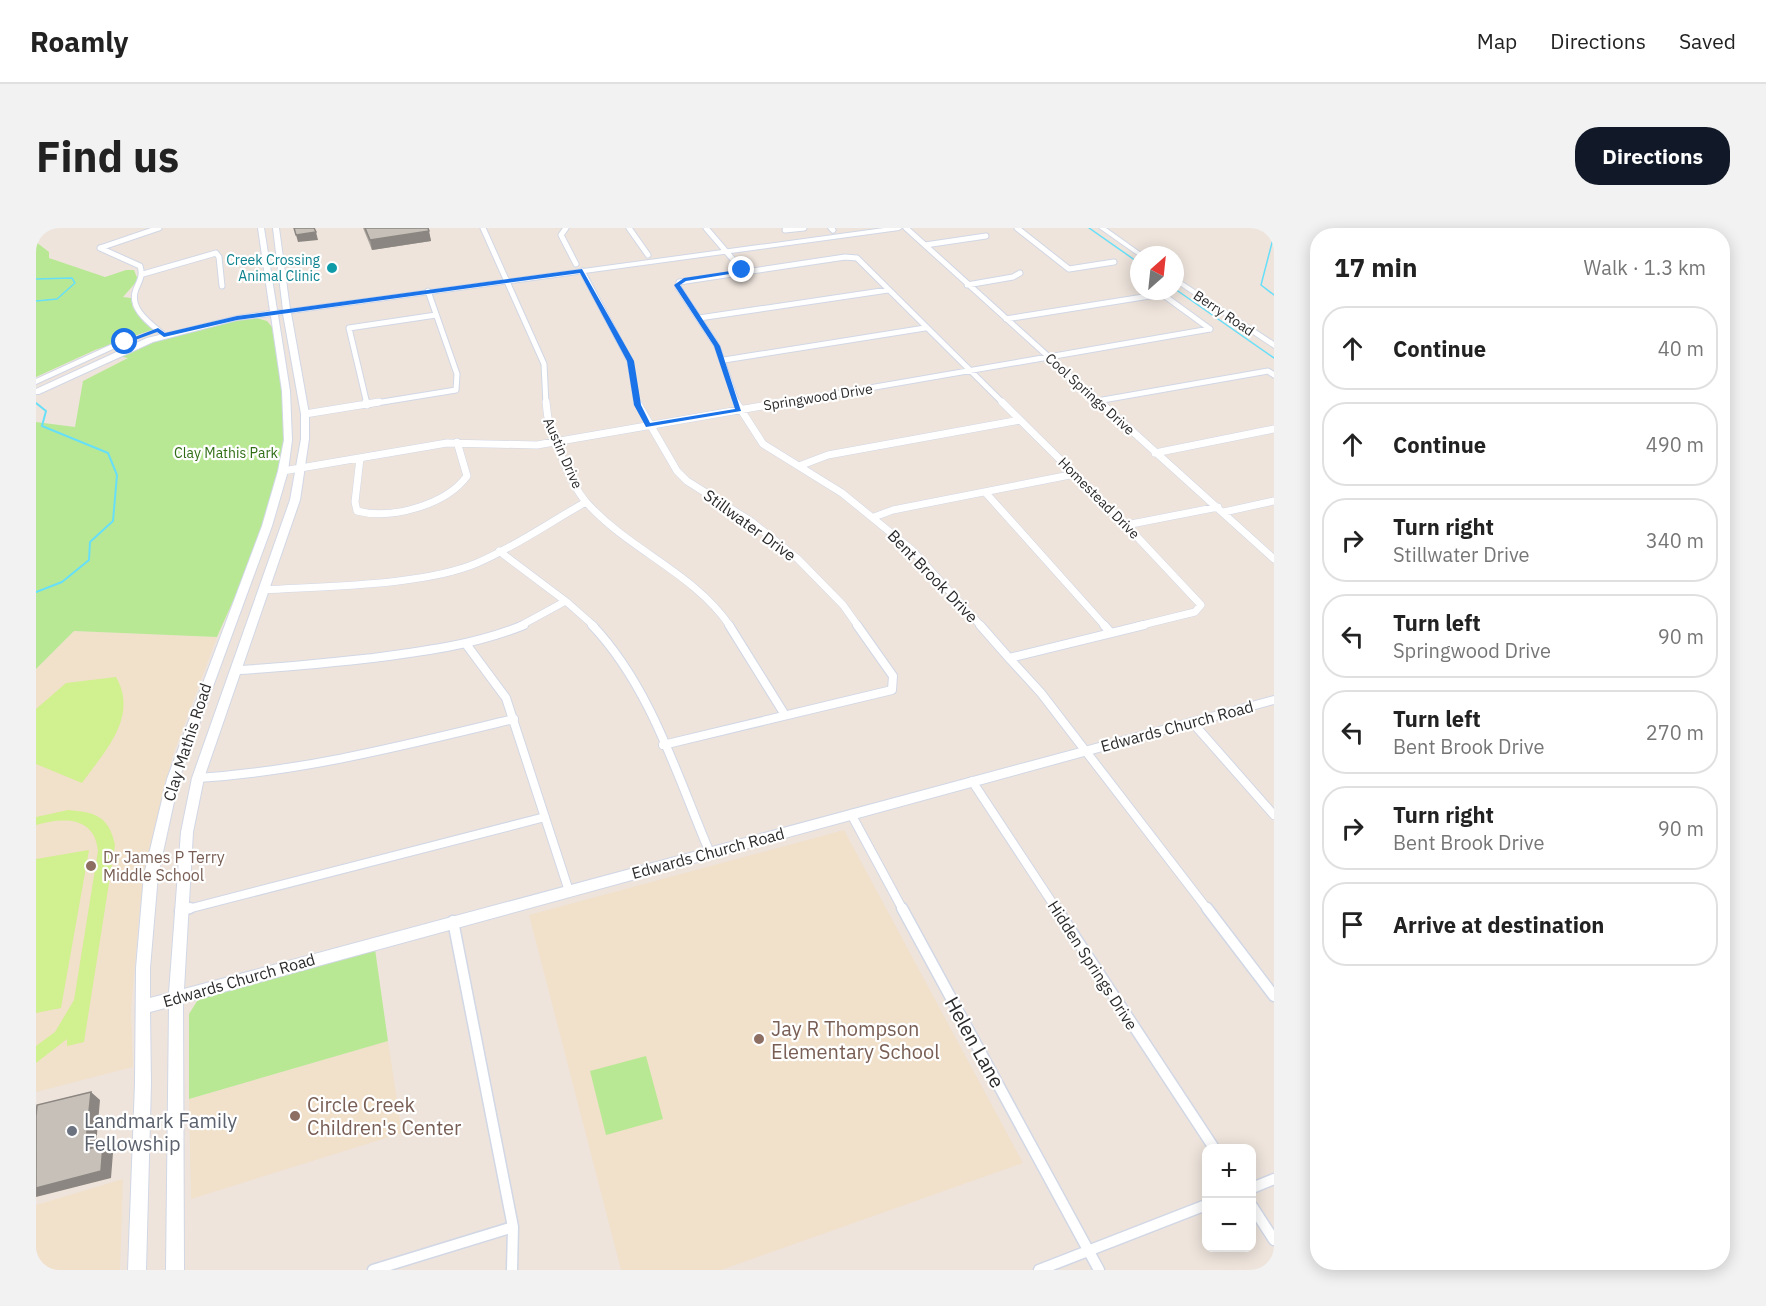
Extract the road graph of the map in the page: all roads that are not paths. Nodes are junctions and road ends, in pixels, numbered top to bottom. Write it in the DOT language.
graph roads {
  1 [pos="159,228"];
  2 [pos="261,228"];
  3 [pos="276,228"];
  4 [pos="483,228"];
  5 [pos="566,228"];
  6 [pos="629,228"];
  7 [pos="706,228"];
  8 [pos="804,228"];
  9 [pos="850,228"];
  10 [pos="899,228"];
  11 [pos="906,228"];
  12 [pos="1017,228"];
  13 [pos="1102,228"];
  14 [pos="832,229"];
  15 [pos="786,231"];
  16 [pos="986,236"];
  17 [pos="278,241"];
  18 [pos="263,243"];
  19 [pos="925,245"];
  20 [pos="1130,247"];
  21 [pos="724,249"];
  22 [pos="648,255"];
  23 [pos="850,256"];
  24 [pos="1114,262"];
  25 [pos="576,264"];
  26 [pos="281,266"];
  27 [pos="267,268"];
  28 [pos="742,270"];
  29 [pos="582,271"];
  30 [pos="1020,273"];
  31 [pos="143,274"];
  32 [pos="506,278"];
  33 [pos="967,285"];
  34 [pos="1184,285"];
  35 [pos="222,286"];
  36 [pos="888,290"];
  37 [pos="405,291"];
  38 [pos="428,291"];
  39 [pos="279,308"];
  40 [pos="436,315"];
  41 [pos="699,318"];
  42 [pos="1006,319"];
  43 [pos="925,328"];
  44 [pos="161,333"];
  45 [pos="1274,346"];
  46 [pos="1048,357"];
  47 [pos="724,360"];
  48 [pos="970,371"];
  49 [pos="1274,375"];
  50 [pos="36,382"];
  51 [pos="36,392"];
  52 [pos="1097,401"];
  53 [pos="367,405"];
  54 [pos="739,410"];
  55 [pos="305,414"];
  56 [pos="1020,420"];
  57 [pos="648,425"];
  58 [pos="1274,429"];
  59 [pos="555,441"];
  60 [pos="457,442"];
  61 [pos="1155,453"];
  62 [pos="360,458"];
  63 [pos="799,466"];
  64 [pos="301,468"];
  65 [pos="283,471"];
  66 [pos="1075,474"];
  67 [pos="985,492"];
  68 [pos="1274,501"];
  69 [pos="586,502"];
  70 [pos="1221,510"];
  71 [pos="874,517"];
  72 [pos="1126,525"];
  73 [pos="499,551"];
  74 [pos="1274,560"];
  75 [pos="263,590"];
  76 [pos="564,602"];
  77 [pos="1111,633"];
  78 [pos="466,644"];
  79 [pos="1009,658"];
  80 [pos="236,670"];
  81 [pos="1274,700"];
  82 [pos="785,715"];
  83 [pos="514,719"];
  84 [pos="1192,722"];
  85 [pos="663,745"];
  86 [pos="1086,751"];
  87 [pos="198,778"];
  88 [pos="972,781"];
  89 [pos="851,814"];
  90 [pos="1274,815"];
  91 [pos="545,817"];
  92 [pos="710,853"];
  93 [pos="569,891"];
  94 [pos="180,911"];
  95 [pos="453,921"];
  96 [pos="1274,996"];
  97 [pos="176,998"];
  98 [pos="143,1007"];
  99 [pos="1211,1144"];
  100 [pos="1274,1179"];
  101 [pos="1256,1186"];
  102 [pos="1202,1207"];
  103 [pos="1256,1213"];
  104 [pos="513,1227"];
  105 [pos="1274,1240"];
  106 [pos="1088,1251"];
  107 [pos="137,1270"];
  108 [pos="175,1270"];
  109 [pos="374,1270"];
  110 [pos="512,1270"];
  111 [pos="1039,1270"];
  112 [pos="1099,1270"];
  1 -- 31 [label="street"];
  2 -- 18 [label="main road, Clay Mathis Road"];
  3 -- 17 [label="main road, Clay Mathis Road"];
  4 -- 32 [label="street, Austin Drive"];
  5 -- 25 [label="street"];
  6 -- 22 [label="street"];
  7 -- 21 [label="street"];
  8 -- 15 [label="street"];
  9 -- 14 [label="main road"];
  10 -- 21 [label="main road"];
  11 -- 19 [label="street, Cool Springs Drive"];
  12 -- 24 [label="street"];
  13 -- 20 [label="main road"];
  14 -- 15 [label="main road"];
  15 -- 21 [label="main road"];
  16 -- 19 [label="street"];
  17 -- 18 [label="main road"];
  17 -- 26 [label="main road, Clay Mathis Road"];
  18 -- 27 [label="main road, Clay Mathis Road"];
  19 -- 33 [label="street, Cool Springs Drive"];
  21 -- 22 [label="main road"];
  21 -- 28 [label="street"];
  21 -- 29 [label="main road"];
  22 -- 25 [label="main road"];
  23 -- 28 [label="street, Bent Brook Drive"];
  23 -- 36 [label="street, Homestead Drive"];
  25 -- 32 [label="main road"];
  26 -- 27 [label="main road"];
  26 -- 39 [label="main road, Clay Mathis Road"];
  27 -- 39 [label="main road, Clay Mathis Road"];
  28 -- 41 [label="street, Bent Brook Drive"];
  29 -- 32 [label="main road"];
  29 -- 57 [label="street, Stillwater Drive"];
  30 -- 33 [label="street"];
  31 -- 35 [label="street"];
  31 -- 44 [label="street"];
  32 -- 37 [label="main road"];
  32 -- 38 [label="main road"];
  32 -- 59 [label="street, Austin Drive"];
  33 -- 42 [label="street, Cool Springs Drive"];
  34 -- 45 [label="main road, Berry Road"];
  36 -- 41 [label="street"];
  36 -- 43 [label="street, Homestead Drive"];
  37 -- 38 [label="main road"];
  37 -- 39 [label="main road"];
  38 -- 40 [label="street"];
  39 -- 44 [label="main road"];
  39 -- 55 [label="main road, Clay Mathis Road"];
  39 -- 65 [label="main road, Clay Mathis Road"];
  40 -- 53 [label="street"];
  40 -- 53 [label="street"];
  41 -- 47 [label="street, Bent Brook Drive"];
  42 -- 46 [label="street, Cool Springs Drive"];
  42 -- 46 [label="street, Springwood Drive"];
  43 -- 47 [label="street"];
  43 -- 48 [label="street, Homestead Drive"];
  44 -- 50 [label="main road"];
  44 -- 51 [label="main road"];
  46 -- 48 [label="street, Springwood Drive"];
  46 -- 52 [label="street, Cool Springs Drive"];
  47 -- 54 [label="street, Bent Brook Drive"];
  48 -- 54 [label="street, Springwood Drive"];
  48 -- 56 [label="street, Homestead Drive"];
  49 -- 52 [label="street"];
  52 -- 61 [label="street, Cool Springs Drive"];
  53 -- 55 [label="street"];
  54 -- 57 [label="street, Springwood Drive"];
  54 -- 63 [label="street, Bent Brook Drive"];
  55 -- 64 [label="main road, Clay Mathis Road"];
  56 -- 63 [label="street"];
  56 -- 66 [label="street, Homestead Drive"];
  57 -- 59 [label="street, Springwood Drive"];
  57 -- 82 [label="street, Stillwater Drive"];
  58 -- 61 [label="street"];
  59 -- 60 [label="street, Springwood Drive"];
  59 -- 69 [label="street, Austin Drive"];
  60 -- 62 [label="street, Springwood Drive"];
  60 -- 62 [label="street"];
  61 -- 70 [label="street, Cool Springs Drive"];
  62 -- 64 [label="street, Springwood Drive"];
  63 -- 71 [label="street, Bent Brook Drive"];
  64 -- 65 [label="street, Springwood Drive"];
  64 -- 75 [label="main road, Clay Mathis Road"];
  65 -- 98 [label="main road, Clay Mathis Road"];
  66 -- 67 [label="street"];
  66 -- 72 [label="street, Homestead Drive"];
  67 -- 71 [label="street"];
  67 -- 77 [label="street"];
  68 -- 70 [label="street"];
  69 -- 73 [label="street"];
  69 -- 82 [label="street, Austin Drive"];
  70 -- 72 [label="street"];
  70 -- 74 [label="street, Cool Springs Drive"];
  71 -- 79 [label="street, Bent Brook Drive"];
  72 -- 77 [label="street, Homestead Drive"];
  73 -- 75 [label="street"];
  73 -- 76 [label="street"];
  75 -- 80 [label="main road, Clay Mathis Road"];
  76 -- 78 [label="street"];
  76 -- 85 [label="street"];
  77 -- 79 [label="street, Homestead Drive"];
  78 -- 80 [label="street"];
  78 -- 83 [label="street"];
  79 -- 86 [label="street, Bent Brook Drive"];
  80 -- 87 [label="main road, Clay Mathis Road"];
  81 -- 84 [label="main road, Edwards Church Road"];
  82 -- 85 [label="street, Stillwater Drive"];
  83 -- 87 [label="street"];
  83 -- 91 [label="street"];
  84 -- 86 [label="main road, Edwards Church Road"];
  84 -- 90 [label="street"];
  85 -- 92 [label="street"];
  86 -- 88 [label="main road, Edwards Church Road"];
  86 -- 96 [label="street, Bent Brook Drive"];
  87 -- 94 [label="main road, Clay Mathis Road"];
  88 -- 89 [label="main road, Edwards Church Road"];
  88 -- 99 [label="street, Hidden Springs Drive"];
  89 -- 92 [label="main road, Edwards Church Road"];
  89 -- 106 [label="street, Helen Lane"];
  91 -- 93 [label="street"];
  91 -- 94 [label="street"];
  92 -- 93 [label="main road, Edwards Church Road"];
  93 -- 95 [label="main road, Edwards Church Road"];
  94 -- 97 [label="main road, Clay Mathis Road"];
  95 -- 97 [label="main road, Edwards Church Road"];
  95 -- 104 [label="street"];
  97 -- 98 [label="main road, Edwards Church Road"];
  97 -- 108 [label="main road, Clay Mathis Road"];
  98 -- 107 [label="main road, Clay Mathis Road"];
  100 -- 101 [label="street"];
  102 -- 106 [label="street"];
  103 -- 105 [label="street"];
  104 -- 109 [label="street"];
  104 -- 110 [label="street"];
  106 -- 111 [label="street"];
  106 -- 112 [label="street, Helen Lane"];
}
